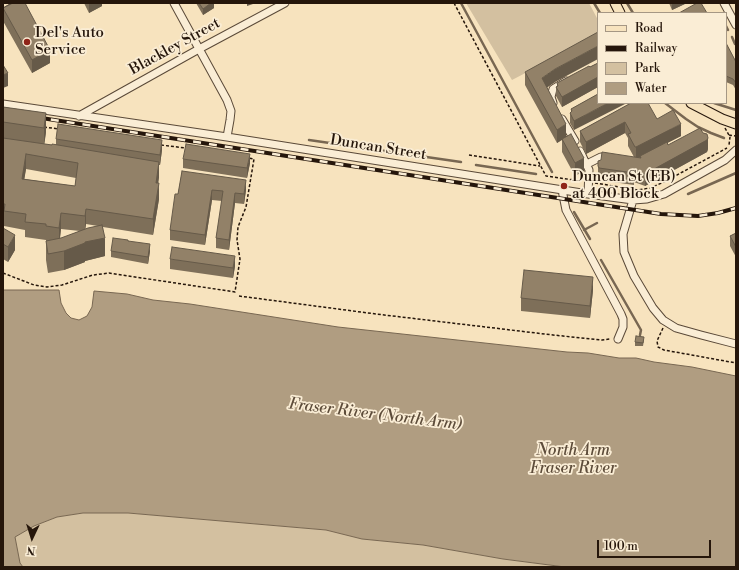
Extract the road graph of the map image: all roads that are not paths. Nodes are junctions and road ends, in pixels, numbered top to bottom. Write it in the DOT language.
graph roads {
  1 [pos="174,3"];
  2 [pos="285,3"];
  3 [pos="615,3"];
  4 [pos="724,3"];
  5 [pos="620,12"];
  6 [pos="736,25"];
  7 [pos="199,49"];
  8 [pos="571,78"];
  9 [pos="3,104"];
  10 [pos="693,104"];
  11 [pos="79,116"];
  12 [pos="736,124"];
  13 [pos="227,137"];
  14 [pos="736,150"];
  15 [pos="615,160"];
  16 [pos="587,164"];
  17 [pos="562,190"];
  18 [pos="588,194"];
  19 [pos="633,200"];
  20 [pos="618,339"];
  21 [pos="736,344"];
  1 -- 7 [label="street"];
  2 -- 7 [label="street, Blackley Street"];
  3 -- 5 [label="main road"];
  4 -- 6 [label="street"];
  7 -- 11 [label="street, Blackley Street"];
  7 -- 13 [label="street"];
  8 -- 16 [label="street"];
  9 -- 11 [label="street, Duncan Street"];
  10 -- 12 [label="main road"];
  11 -- 13 [label="street, Duncan Street"];
  13 -- 17 [label="street, Duncan Street"];
  14 -- 19 [label="street, Duncan Street"];
  15 -- 16 [label="street"];
  16 -- 18 [label="street"];
  17 -- 18 [label="street, Duncan Street"];
  17 -- 20 [label="street"];
  18 -- 19 [label="street, Duncan Street"];
  19 -- 21 [label="street"];
}
